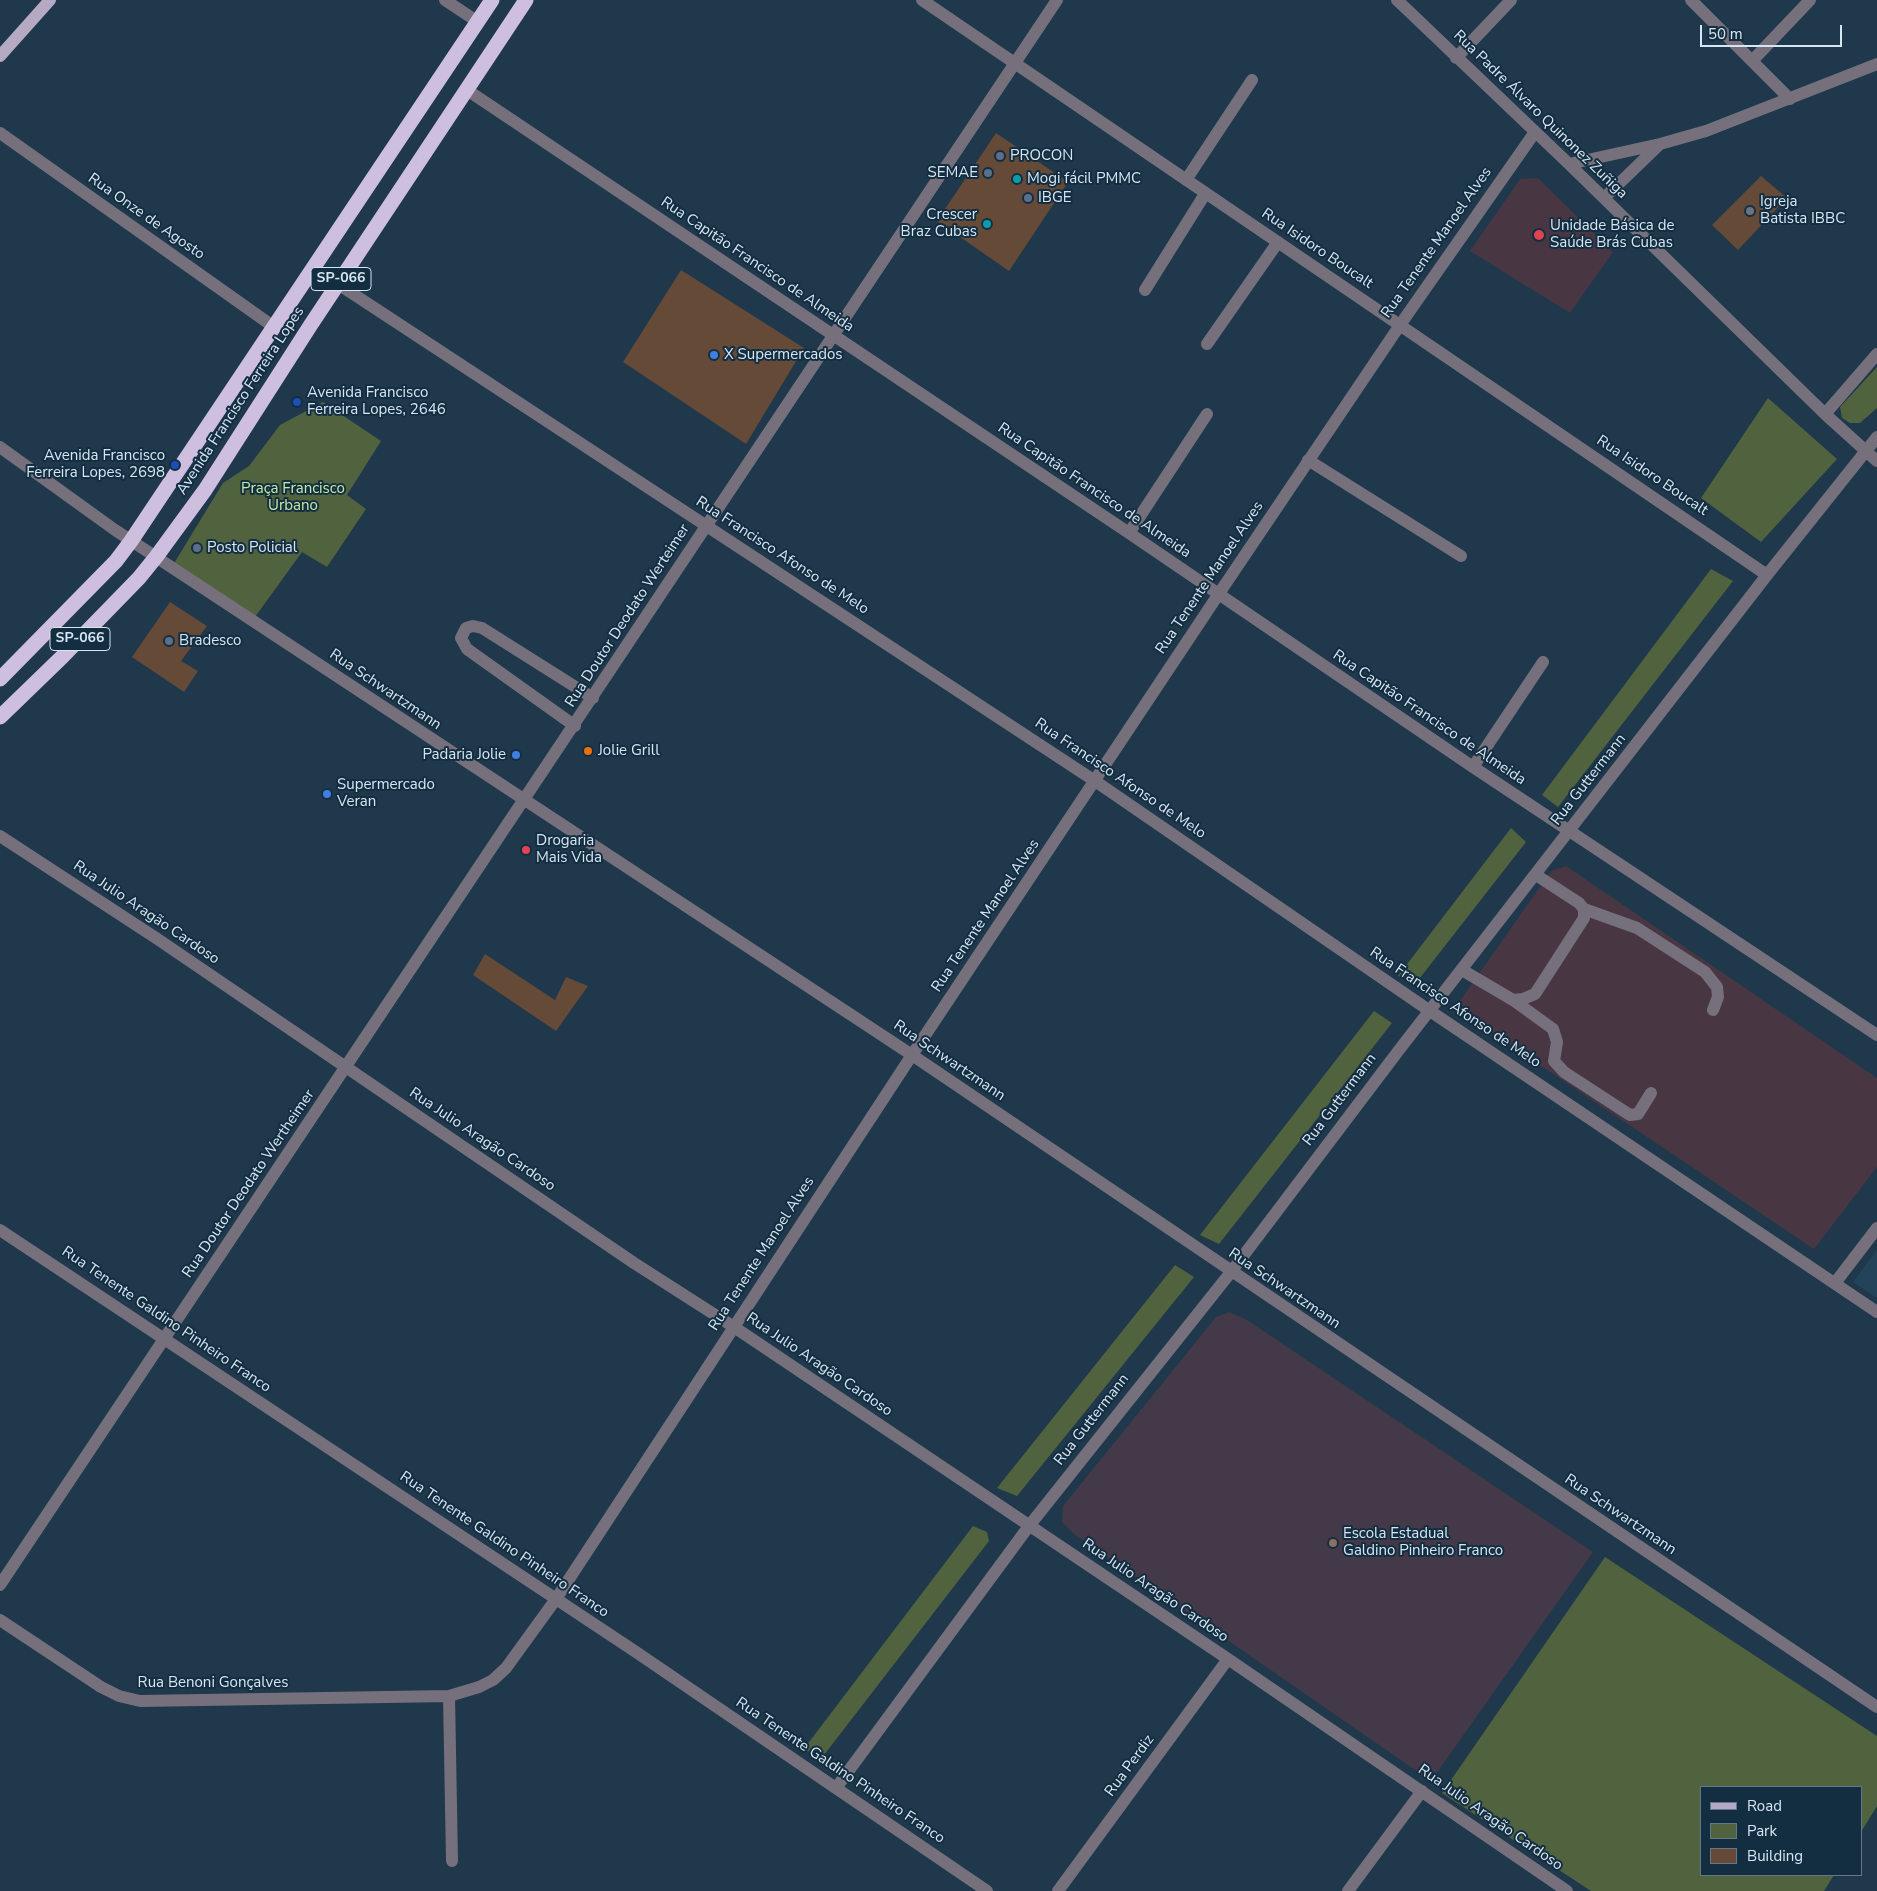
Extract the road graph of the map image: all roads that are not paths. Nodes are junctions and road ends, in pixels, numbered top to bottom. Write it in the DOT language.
graph roads {
  1 [pos="50,0"];
  2 [pos="445,0"];
  3 [pos="492,0"];
  4 [pos="526,0"];
  5 [pos="922,0"];
  6 [pos="1058,0"];
  7 [pos="1397,0"];
  8 [pos="1511,0"];
  9 [pos="1691,0"];
  10 [pos="1810,0"];
  11 [pos="478,22"];
  12 [pos="0,56"];
  13 [pos="1456,58"];
  14 [pos="1017,62"];
  15 [pos="1752,62"];
  16 [pos="1877,64"];
  17 [pos="1252,80"];
  18 [pos="467,90"];
  19 [pos="1790,99"];
  20 [pos="1535,132"];
  21 [pos="0,133"];
  22 [pos="1660,144"];
  23 [pos="1569,164"];
  24 [pos="1186,180"];
  25 [pos="1205,194"];
  26 [pos="1604,198"];
  27 [pos="1278,242"];
  28 [pos="338,284"];
  29 [pos="1145,290"];
  30 [pos="1400,325"];
  31 [pos="274,327"];
  32 [pos="833,335"];
  33 [pos="1207,344"];
  34 [pos="1877,354"];
  35 [pos="1206,414"];
  36 [pos="1825,414"];
  37 [pos="1877,437"];
  38 [pos="0,447"];
  39 [pos="1865,450"];
  40 [pos="1308,460"];
  41 [pos="1877,462"];
  42 [pos="706,527"];
  43 [pos="1129,533"];
  44 [pos="131,541"];
  45 [pos="1462,556"];
  46 [pos="156,557"];
  47 [pos="1767,574"];
  48 [pos="1218,595"];
  49 [pos="1544,662"];
  50 [pos="0,679"];
  51 [pos="593,698"];
  52 [pos="0,717"];
  53 [pos="575,726"];
  54 [pos="1473,766"];
  55 [pos="1095,781"];
  56 [pos="525,801"];
  57 [pos="1570,832"];
  58 [pos="0,836"];
  59 [pos="1536,875"];
  60 [pos="1584,909"];
  61 [pos="1462,970"];
  62 [pos="1513,1000"];
  63 [pos="1713,1010"];
  64 [pos="1430,1011"];
  65 [pos="1877,1035"];
  66 [pos="912,1055"];
  67 [pos="346,1068"];
  68 [pos="1651,1093"];
  69 [pos="1877,1228"];
  70 [pos="0,1230"];
  71 [pos="1231,1272"];
  72 [pos="1835,1283"];
  73 [pos="1877,1312"];
  74 [pos="734,1327"];
  75 [pos="166,1339"];
  76 [pos="1029,1526"];
  77 [pos="0,1585"];
  78 [pos="556,1599"];
  79 [pos="0,1620"];
  80 [pos="1228,1659"];
  81 [pos="449,1696"];
  82 [pos="1877,1707"];
  83 [pos="836,1788"];
  84 [pos="1422,1791"];
  85 [pos="452,1861"];
  86 [pos="986,1891"];
  87 [pos="1058,1891"];
  88 [pos="1348,1891"];
  89 [pos="1567,1891"];
  1 -- 12 [label="main road"];
  2 -- 11 [label="street"];
  3 -- 11 [label="highway, Avenida Francisco Ferreira Lopes / SP-066"];
  4 -- 18 [label="highway, Avenida Francisco Ferreira Lopes / SP-066"];
  5 -- 14 [label="street, Rua Isidoro Boucalt"];
  6 -- 14 [label="street, Rua Doutor Deodato Werteimer"];
  7 -- 13 [label="street, Rua Padre Álvaro Quinonez Zuñiga"];
  8 -- 13 [label="street"];
  9 -- 15 [label="street"];
  10 -- 15 [label="street"];
  11 -- 31 [label="highway, Avenida Francisco Ferreira Lopes / SP-066"];
  13 -- 20 [label="street, Rua Padre Álvaro Quinonez Zuñiga"];
  14 -- 24 [label="street, Rua Isidoro Boucalt"];
  14 -- 32 [label="street, Rua Doutor Deodato Werteimer"];
  15 -- 19 [label="street"];
  16 -- 19 [label="street"];
  17 -- 24 [label="street"];
  18 -- 28 [label="highway, Avenida Francisco Ferreira Lopes / SP-066"];
  18 -- 32 [label="street, Rua Capitão Francisco de Almeida"];
  19 -- 22 [label="street"];
  20 -- 23 [label="street, Rua Padre Álvaro Quinonez Zuñiga"];
  20 -- 30 [label="street, Rua Tenente Manoel Alves"];
  21 -- 31 [label="street, Rua Onze de Agosto"];
  22 -- 23 [label="street"];
  22 -- 26 [label="street"];
  23 -- 26 [label="street, Rua Padre Álvaro Quinonez Zuñiga"];
  24 -- 25 [label="street, Rua Isidoro Boucalt"];
  25 -- 27 [label="street, Rua Isidoro Boucalt"];
  25 -- 29 [label="street"];
  26 -- 36 [label="street, Rua Padre Álvaro Quinonez Zuñiga"];
  27 -- 30 [label="street, Rua Isidoro Boucalt"];
  27 -- 33 [label="street"];
  28 -- 42 [label="street, Rua Francisco Afonso de Melo"];
  28 -- 46 [label="highway, Avenida Francisco Ferreira Lopes / SP-066"];
  30 -- 40 [label="street, Rua Tenente Manoel Alves"];
  30 -- 47 [label="street, Rua Isidoro Boucalt"];
  31 -- 44 [label="highway, Avenida Francisco Ferreira Lopes / SP-066"];
  32 -- 42 [label="street, Rua Doutor Deodato Werteimer"];
  32 -- 43 [label="street, Rua Capitão Francisco de Almeida"];
  34 -- 36 [label="street"];
  35 -- 43 [label="street"];
  36 -- 39 [label="street, Rua Padre Álvaro Quinonez Zuñiga"];
  37 -- 39 [label="street, Rua Guttermann"];
  38 -- 44 [label="street, Rua Schwartzmann"];
  39 -- 41 [label="street, Rua Padre Álvaro Quinonez Zuñiga"];
  39 -- 47 [label="street, Rua Guttermann"];
  40 -- 45 [label="street"];
  40 -- 48 [label="street, Rua Tenente Manoel Alves"];
  42 -- 51 [label="street, Rua Doutor Deodato Werteimer"];
  42 -- 55 [label="street, Rua Francisco Afonso de Melo"];
  43 -- 48 [label="street, Rua Capitão Francisco de Almeida"];
  44 -- 46 [label="street, Rua Schwartzmann"];
  44 -- 50 [label="highway, Avenida Francisco Ferreira Lopes / SP-066"];
  46 -- 52 [label="highway, Avenida Francisco Ferreira Lopes / SP-066"];
  46 -- 56 [label="street, Rua Schwartzmann"];
  47 -- 57 [label="street, Rua Guttermann"];
  48 -- 54 [label="street, Rua Capitão Francisco de Almeida"];
  48 -- 55 [label="street, Rua Tenente Manoel Alves"];
  49 -- 54 [label="street"];
  51 -- 53 [label="street, Rua Doutor Deodato Werteimer"];
  51 -- 53 [label="street"];
  53 -- 56 [label="street, Rua Doutor Deodato Werteimer"];
  54 -- 57 [label="street, Rua Capitão Francisco de Almeida"];
  55 -- 64 [label="street, Rua Francisco Afonso de Melo"];
  55 -- 66 [label="street, Rua Tenente Manoel Alves"];
  56 -- 66 [label="street, Rua Schwartzmann"];
  56 -- 67 [label="street, Rua Doutor Deodato Wertheimer"];
  57 -- 59 [label="street, Rua Guttermann"];
  57 -- 65 [label="street, Rua Capitão Francisco de Almeida"];
  58 -- 67 [label="street, Rua Julio Aragão Cardoso"];
  59 -- 60 [label="street"];
  59 -- 61 [label="street, Rua Guttermann"];
  60 -- 62 [label="street"];
  60 -- 63 [label="street"];
  61 -- 62 [label="street"];
  61 -- 64 [label="street, Rua Guttermann"];
  62 -- 68 [label="street"];
  64 -- 71 [label="street, Rua Guttermann"];
  64 -- 72 [label="street, Rua Francisco Afonso de Melo"];
  66 -- 71 [label="street, Rua Schwartzmann"];
  66 -- 74 [label="street, Rua Tenente Manoel Alves"];
  67 -- 74 [label="street, Rua Julio Aragão Cardoso"];
  67 -- 75 [label="street, Rua Doutor Deodato Wertheimer"];
  69 -- 72 [label="street"];
  70 -- 75 [label="street, Rua Tenente Galdino Pinheiro Franco"];
  71 -- 76 [label="street, Rua Guttermann"];
  71 -- 82 [label="street, Rua Schwartzmann"];
  72 -- 73 [label="street, Rua Francisco Afonso de Melo"];
  74 -- 76 [label="street, Rua Julio Aragão Cardoso"];
  74 -- 78 [label="street, Rua Tenente Manoel Alves"];
  75 -- 77 [label="street, Rua Doutor Deodato Wertheimer"];
  75 -- 78 [label="street, Rua Tenente Galdino Pinheiro Franco"];
  76 -- 80 [label="street, Rua Julio Aragão Cardoso"];
  76 -- 83 [label="street, Rua Guttermann"];
  78 -- 81 [label="street, Rua Tenente Manoel Alves"];
  78 -- 83 [label="street, Rua Tenente Galdino Pinheiro Franco"];
  79 -- 81 [label="street, Rua Benoni Gonçalves"];
  80 -- 84 [label="street, Rua Julio Aragão Cardoso"];
  80 -- 87 [label="street, Rua Perdiz"];
  81 -- 85 [label="street"];
  83 -- 86 [label="street, Rua Tenente Galdino Pinheiro Franco"];
  84 -- 88 [label="street"];
  84 -- 89 [label="street, Rua Julio Aragão Cardoso"];
}
